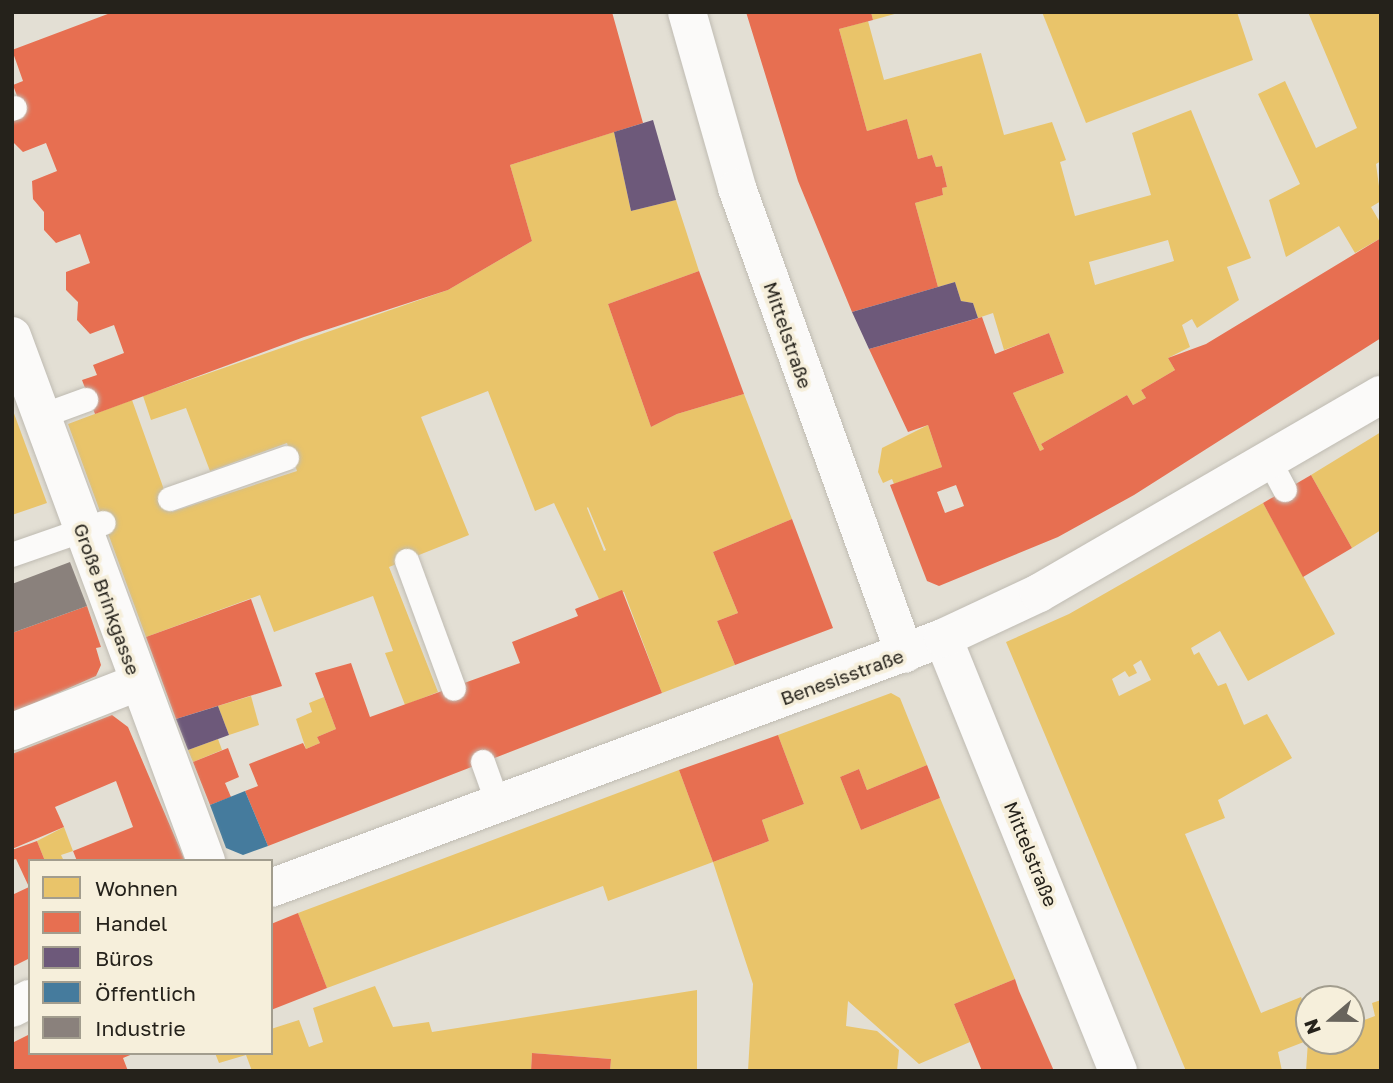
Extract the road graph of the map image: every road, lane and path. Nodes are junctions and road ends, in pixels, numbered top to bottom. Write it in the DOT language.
graph roads {
  1 [pos="687,12"];
  2 [pos="12,336"];
  3 [pos="1381,395"];
  4 [pos="86,400"];
  5 [pos="42,416"];
  6 [pos="287,458"];
  7 [pos="170,499"];
  8 [pos="94,527"];
  9 [pos="12,555"];
  10 [pos="407,561"];
  11 [pos="943,638"];
  12 [pos="905,654"];
  13 [pos="137,682"];
  14 [pos="454,689"];
  15 [pos="12,731"];
  16 [pos="483,762"];
  17 [pos="498,804"];
  18 [pos="205,859"];
  19 [pos="273,887"];
  20 [pos="28,1000"];
  21 [pos="12,1008"];
  22 [pos="1118,1071"];
  1 -- 12 [label="street, Mittelstraße"];
  2 -- 5 [label="street, Große Brinkgasse"];
  3 -- 11 [label="street, Benesisstraße"];
  4 -- 5 [label="lane"];
  5 -- 8 [label="street, Große Brinkgasse"];
  6 -- 7 [label="lane"];
  8 -- 9 [label="lane"];
  8 -- 13 [label="street, Große Brinkgasse"];
  10 -- 14 [label="lane"];
  11 -- 12 [label="street, Benesisstraße"];
  11 -- 22 [label="street, Mittelstraße"];
  12 -- 17 [label="street, Benesisstraße"];
  13 -- 15 [label="street"];
  13 -- 18 [label="street, Große Brinkgasse"];
  16 -- 17 [label="lane"];
  17 -- 19 [label="street, Benesisstraße"];
  20 -- 21 [label="street"];
}
